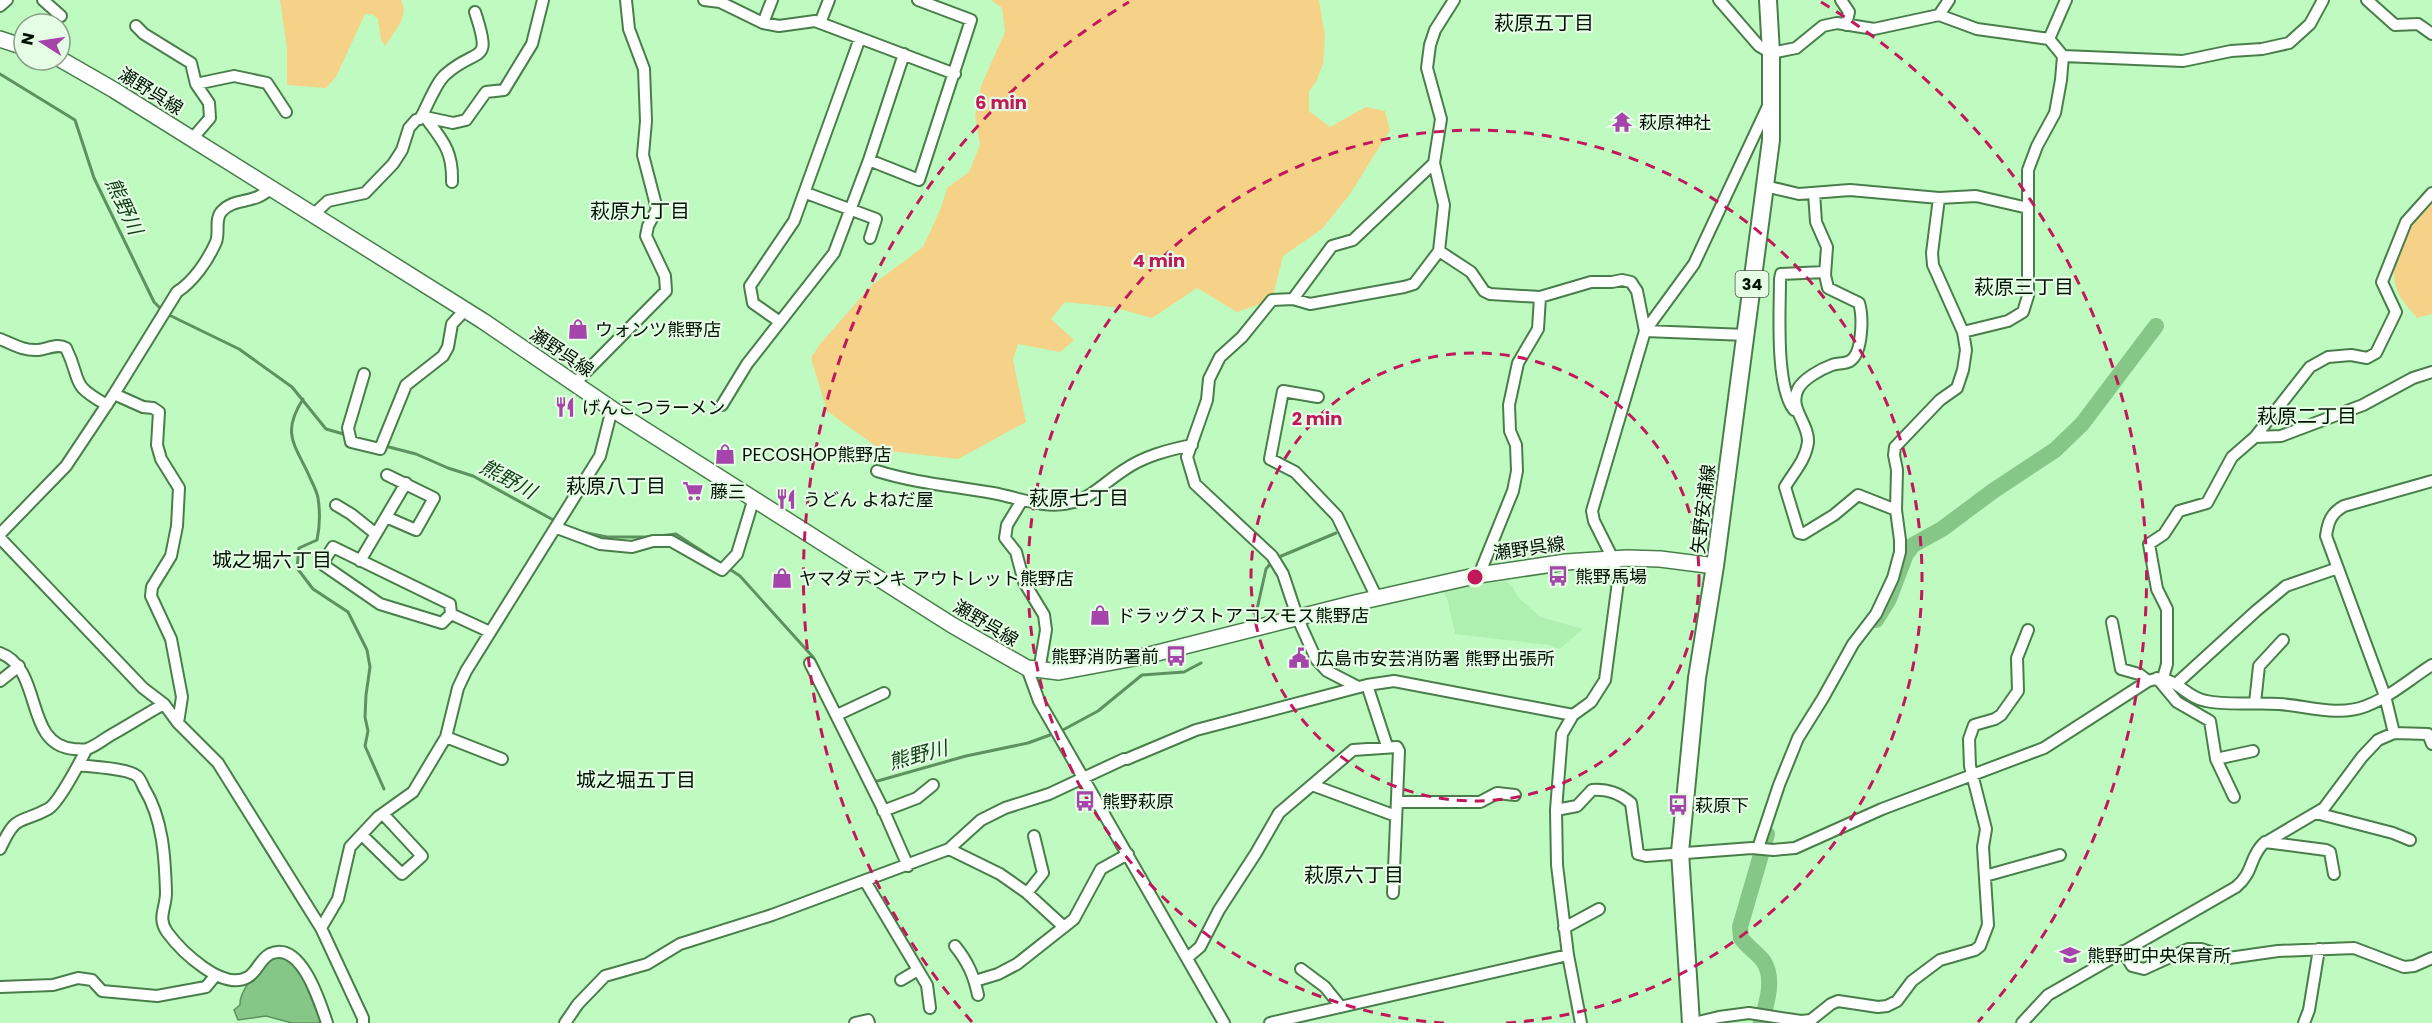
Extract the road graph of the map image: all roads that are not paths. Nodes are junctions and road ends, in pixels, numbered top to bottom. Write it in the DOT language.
graph roads {
  1 [pos="7,0"];
  2 [pos="43,0"];
  3 [pos="543,0"];
  4 [pos="626,0"];
  5 [pos="704,0"];
  6 [pos="772,0"];
  7 [pos="829,0"];
  8 [pos="918,0"];
  9 [pos="1454,0"];
  10 [pos="1719,0"];
  11 [pos="1768,0"];
  12 [pos="1841,0"];
  13 [pos="1948,0"];
  14 [pos="2066,0"];
  15 [pos="2323,0"];
  16 [pos="2367,0"];
  17 [pos="0,6"];
  18 [pos="56,12"];
  19 [pos="475,12"];
  20 [pos="1939,15"];
  21 [pos="764,23"];
  22 [pos="820,23"];
  23 [pos="1846,25"];
  24 [pos="136,26"];
  25 [pos="2432,34"];
  26 [pos="860,38"];
  27 [pos="2049,39"];
  28 [pos="1771,52"];
  29 [pos="904,54"];
  30 [pos="2062,56"];
  31 [pos="72,66"];
  32 [pos="955,74"];
  33 [pos="196,84"];
  34 [pos="1772,98"];
  35 [pos="286,112"];
  36 [pos="423,118"];
  37 [pos="192,139"];
  38 [pos="869,160"];
  39 [pos="1434,163"];
  40 [pos="452,182"];
  41 [pos="1765,186"];
  42 [pos="271,188"];
  43 [pos="806,193"];
  44 [pos="1814,193"];
  45 [pos="2432,193"];
  46 [pos="1939,198"];
  47 [pos="2028,208"];
  48 [pos="851,210"];
  49 [pos="313,215"];
  50 [pos="870,238"];
  51 [pos="1439,251"];
  52 [pos="1825,272"];
  53 [pos="1540,297"];
  54 [pos="1293,299"];
  55 [pos="465,310"];
  56 [pos="780,322"];
  57 [pos="1645,331"];
  58 [pos="1963,332"];
  59 [pos="1746,335"];
  60 [pos="0,339"];
  61 [pos="2432,372"];
  62 [pos="364,374"];
  63 [pos="574,384"];
  64 [pos="114,394"];
  65 [pos="1318,397"];
  66 [pos="107,405"];
  67 [pos="722,405"];
  68 [pos="612,409"];
  69 [pos="1797,411"];
  70 [pos="2255,437"];
  71 [pos="1192,445"];
  72 [pos="877,471"];
  73 [pos="387,475"];
  74 [pos="2432,481"];
  75 [pos="406,483"];
  76 [pos="754,498"];
  77 [pos="1021,501"];
  78 [pos="336,505"];
  79 [pos="1896,510"];
  80 [pos="386,517"];
  81 [pos="556,528"];
  82 [pos="376,534"];
  83 [pos="0,536"];
  84 [pos="1613,559"];
  85 [pos="360,561"];
  86 [pos="1715,566"];
  87 [pos="2338,568"];
  88 [pos="1479,575"];
  89 [pos="1377,598"];
  90 [pos="451,614"];
  91 [pos="1298,619"];
  92 [pos="2112,622"];
  93 [pos="2028,630"];
  94 [pos="490,632"];
  95 [pos="2283,640"];
  96 [pos="0,653"];
  97 [pos="810,663"];
  98 [pos="2432,665"];
  99 [pos="19,666"];
  100 [pos="1033,669"];
  101 [pos="2156,679"];
  102 [pos="0,681"];
  103 [pos="2176,684"];
  104 [pos="1362,686"];
  105 [pos="884,693"];
  106 [pos="2385,696"];
  107 [pos="2255,703"];
  108 [pos="164,704"];
  109 [pos="837,715"];
  110 [pos="1573,715"];
  111 [pos="178,723"];
  112 [pos="2394,733"];
  113 [pos="446,737"];
  114 [pos="2431,737"];
  115 [pos="1387,746"];
  116 [pos="86,750"];
  117 [pos="2253,751"];
  118 [pos="502,759"];
  119 [pos="2216,759"];
  120 [pos="79,765"];
  121 [pos="1973,773"];
  122 [pos="1084,777"];
  123 [pos="933,785"];
  124 [pos="1312,785"];
  125 [pos="1515,795"];
  126 [pos="2234,796"];
  127 [pos="1397,802"];
  128 [pos="1556,810"];
  129 [pos="883,811"];
  130 [pos="2316,813"];
  131 [pos="383,814"];
  132 [pos="1396,816"];
  133 [pos="362,835"];
  134 [pos="1034,836"];
  135 [pos="2410,840"];
  136 [pos="2265,842"];
  137 [pos="1758,848"];
  138 [pos="0,849"];
  139 [pos="949,849"];
  140 [pos="1680,852"];
  141 [pos="1128,854"];
  142 [pos="2060,855"];
  143 [pos="908,866"];
  144 [pos="2334,874"];
  145 [pos="1985,876"];
  146 [pos="865,881"];
  147 [pos="1393,892"];
  148 [pos="1027,893"];
  149 [pos="1599,909"];
  150 [pos="1064,927"];
  151 [pos="321,928"];
  152 [pos="1564,928"];
  153 [pos="955,946"];
  154 [pos="2319,949"];
  155 [pos="2123,951"];
  156 [pos="1568,955"];
  157 [pos="1187,958"];
  158 [pos="2432,958"];
  159 [pos="1301,969"];
  160 [pos="918,970"];
  161 [pos="215,976"];
  162 [pos="901,980"];
  163 [pos="975,981"];
  164 [pos="0,987"];
  165 [pos="978,995"];
  166 [pos="1341,1007"];
  167 [pos="930,1008"];
  168 [pos="327,1023"];
  169 [pos="363,1023"];
  170 [pos="565,1023"];
  171 [pos="855,1023"];
  172 [pos="869,1023"];
  173 [pos="1224,1023"];
  174 [pos="1270,1023"];
  175 [pos="1581,1023"];
  176 [pos="1692,1023"];
  177 [pos="2022,1023"];
  178 [pos="2304,1023"];
  1 -- 17 [label="street"];
  2 -- 18 [label="street"];
  3 -- 36 [label="street"];
  4 -- 63 [label="street"];
  5 -- 21 [label="street"];
  6 -- 21 [label="street"];
  7 -- 22 [label="street"];
  8 -- 32 [label="street"];
  9 -- 39 [label="street"];
  10 -- 28 [label="street"];
  11 -- 28 [label="main road, 矢野安浦線 / 34"];
  12 -- 23 [label="street"];
  13 -- 20 [label="street"];
  14 -- 27 [label="street"];
  15 -- 30 [label="street"];
  16 -- 25 [label="street"];
  19 -- 36 [label="street"];
  20 -- 23 [label="street"];
  20 -- 27 [label="street"];
  21 -- 22 [label="street"];
  22 -- 26 [label="street"];
  23 -- 28 [label="street"];
  24 -- 33 [label="street"];
  26 -- 29 [label="street"];
  26 -- 43 [label="street"];
  27 -- 30 [label="street"];
  28 -- 34 [label="main road, 矢野安浦線 / 34"];
  29 -- 32 [label="street"];
  29 -- 38 [label="street"];
  30 -- 47 [label="street"];
  31 -- 37 [label="main road, 瀬野呉線"];
  32 -- 38 [label="street"];
  33 -- 35 [label="street"];
  33 -- 37 [label="street"];
  34 -- 41 [label="main road, 矢野安浦線 / 34"];
  34 -- 57 [label="street"];
  36 -- 40 [label="street"];
  36 -- 49 [label="street"];
  37 -- 42 [label="main road, 瀬野呉線"];
  38 -- 48 [label="street"];
  39 -- 51 [label="street"];
  39 -- 54 [label="street"];
  41 -- 44 [label="street"];
  41 -- 59 [label="main road, 矢野安浦線 / 34"];
  42 -- 49 [label="main road, 瀬野呉線"];
  42 -- 64 [label="street"];
  43 -- 48 [label="street"];
  43 -- 56 [label="street"];
  44 -- 46 [label="street"];
  44 -- 52 [label="street"];
  45 -- 70 [label="street"];
  46 -- 47 [label="street"];
  46 -- 58 [label="street"];
  47 -- 58 [label="street"];
  48 -- 50 [label="street"];
  48 -- 56 [label="street"];
  49 -- 55 [label="main road, 瀬野呉線"];
  51 -- 53 [label="street"];
  51 -- 54 [label="street"];
  52 -- 69 [label="street"];
  52 -- 69 [label="street"];
  53 -- 57 [label="street"];
  53 -- 88 [label="street"];
  54 -- 71 [label="street"];
  55 -- 62 [label="street"];
  55 -- 63 [label="main road, 瀬野呉線"];
  56 -- 67 [label="street"];
  57 -- 59 [label="street"];
  57 -- 84 [label="street"];
  58 -- 79 [label="street"];
  59 -- 86 [label="main road, 矢野安浦線 / 34"];
  60 -- 66 [label="street"];
  61 -- 70 [label="street"];
  63 -- 68 [label="main road, 瀬野呉線"];
  64 -- 66 [label="street"];
  64 -- 111 [label="street"];
  65 -- 89 [label="street"];
  66 -- 83 [label="street"];
  68 -- 76 [label="main road, 瀬野呉線"];
  68 -- 81 [label="street"];
  69 -- 79 [label="street"];
  70 -- 101 [label="street"];
  71 -- 77 [label="street"];
  71 -- 91 [label="street"];
  72 -- 77 [label="street"];
  73 -- 75 [label="street"];
  74 -- 87 [label="street"];
  75 -- 80 [label="street"];
  75 -- 80 [label="street"];
  76 -- 81 [label="street"];
  76 -- 100 [label="main road, 瀬野呉線"];
  77 -- 100 [label="street"];
  78 -- 82 [label="street"];
  79 -- 137 [label="street"];
  80 -- 82 [label="street"];
  81 -- 94 [label="street"];
  82 -- 85 [label="street"];
  83 -- 108 [label="street"];
  84 -- 86 [label="main road, 瀬野呉線"];
  84 -- 88 [label="main road, 瀬野呉線"];
  84 -- 110 [label="street"];
  85 -- 90 [label="street"];
  85 -- 90 [label="street"];
  86 -- 140 [label="main road, 矢野安浦線 / 34"];
  87 -- 103 [label="street"];
  87 -- 106 [label="street"];
  88 -- 89 [label="main road, 瀬野呉線"];
  89 -- 91 [label="main road, 瀬野呉線"];
  90 -- 94 [label="street"];
  91 -- 100 [label="main road, 瀬野呉線"];
  91 -- 104 [label="street"];
  92 -- 101 [label="street"];
  93 -- 121 [label="street"];
  94 -- 113 [label="street"];
  95 -- 107 [label="street"];
  96 -- 99 [label="street"];
  97 -- 109 [label="street"];
  98 -- 106 [label="street"];
  99 -- 102 [label="street"];
  99 -- 116 [label="street"];
  100 -- 122 [label="street"];
  101 -- 103 [label="street"];
  101 -- 119 [label="street"];
  101 -- 121 [label="street"];
  103 -- 107 [label="street"];
  104 -- 110 [label="street"];
  104 -- 115 [label="street"];
  104 -- 122 [label="street"];
  105 -- 109 [label="street"];
  106 -- 107 [label="street"];
  106 -- 112 [label="street"];
  108 -- 111 [label="street"];
  108 -- 116 [label="street"];
  109 -- 129 [label="street"];
  110 -- 128 [label="street"];
  111 -- 151 [label="street"];
  112 -- 114 [label="street"];
  112 -- 130 [label="street"];
  113 -- 118 [label="street"];
  113 -- 131 [label="street"];
  115 -- 124 [label="street"];
  115 -- 127 [label="street"];
  116 -- 120 [label="street"];
  117 -- 119 [label="street"];
  119 -- 126 [label="street"];
  120 -- 138 [label="street"];
  120 -- 161 [label="street"];
  121 -- 137 [label="street"];
  121 -- 145 [label="street"];
  122 -- 139 [label="street"];
  122 -- 141 [label="street"];
  123 -- 129 [label="street"];
  124 -- 132 [label="street"];
  124 -- 157 [label="street"];
  125 -- 127 [label="street"];
  127 -- 132 [label="street"];
  128 -- 140 [label="street"];
  128 -- 152 [label="street"];
  129 -- 143 [label="street"];
  130 -- 135 [label="street"];
  130 -- 136 [label="street"];
  131 -- 133 [label="street"];
  131 -- 133 [label="street"];
  132 -- 147 [label="street"];
  133 -- 151 [label="street"];
  134 -- 148 [label="street"];
  136 -- 144 [label="street"];
  136 -- 155 [label="street"];
  137 -- 140 [label="street"];
  139 -- 143 [label="street"];
  139 -- 148 [label="street"];
  140 -- 176 [label="main road, 矢野安浦線 / 34"];
  141 -- 150 [label="street"];
  141 -- 157 [label="street"];
  142 -- 145 [label="street"];
  143 -- 146 [label="street"];
  145 -- 176 [label="street"];
  146 -- 160 [label="street"];
  146 -- 170 [label="street"];
  148 -- 150 [label="street"];
  149 -- 152 [label="street"];
  150 -- 163 [label="street"];
  151 -- 169 [label="street"];
  152 -- 156 [label="street"];
  153 -- 163 [label="street"];
  154 -- 155 [label="street"];
  154 -- 158 [label="street"];
  154 -- 178 [label="street"];
  155 -- 177 [label="street"];
  156 -- 166 [label="street"];
  156 -- 175 [label="street"];
  157 -- 173 [label="street"];
  159 -- 166 [label="street"];
  160 -- 162 [label="street"];
  160 -- 167 [label="street"];
  161 -- 164 [label="street"];
  161 -- 168 [label="street"];
  163 -- 165 [label="street"];
  166 -- 174 [label="street"];
  171 -- 172 [label="street"];
}
